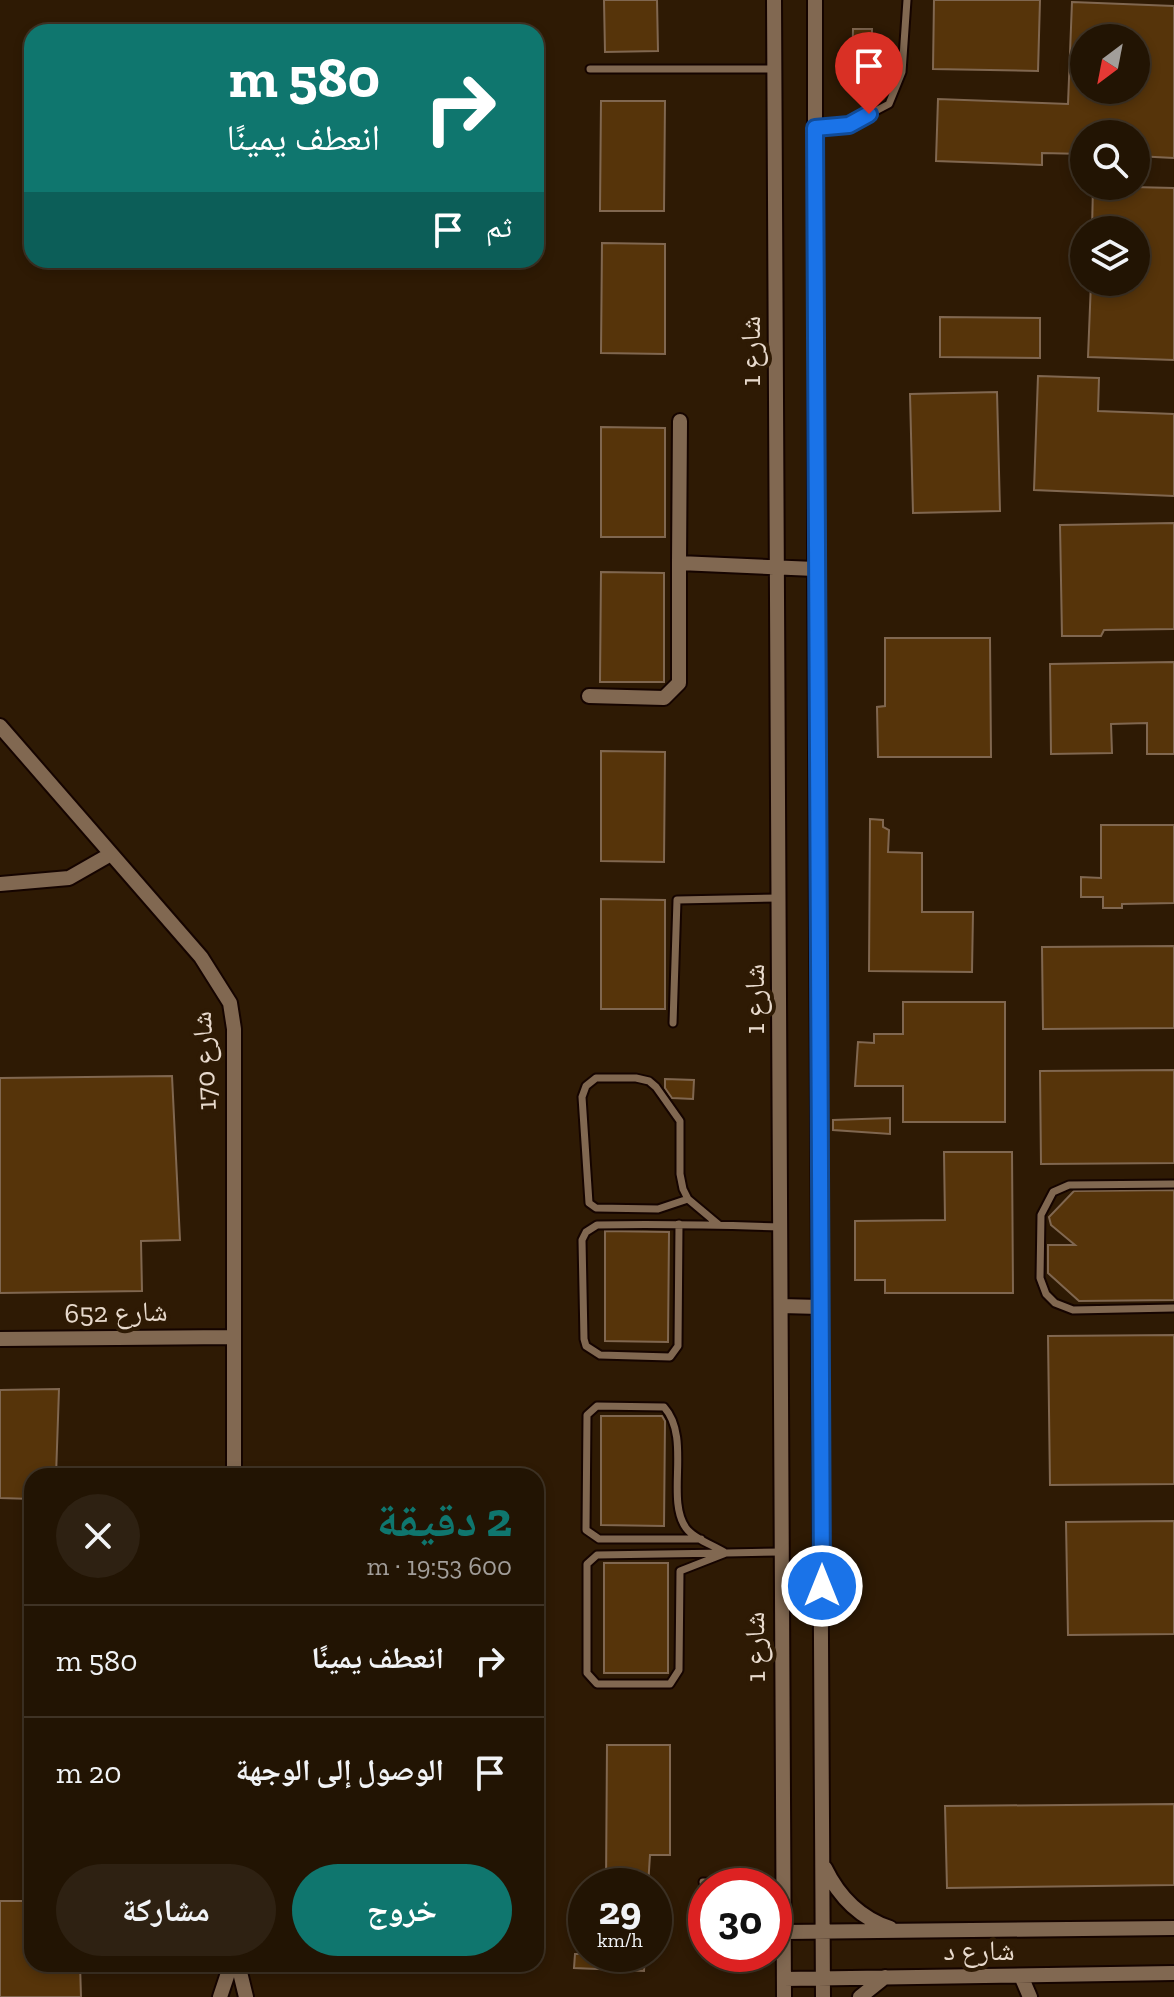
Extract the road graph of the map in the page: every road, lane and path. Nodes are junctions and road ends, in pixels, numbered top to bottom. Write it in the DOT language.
graph roads {
  1 [pos="774,0"];
  2 [pos="815,0"];
  3 [pos="907,0"];
  4 [pos="590,69"];
  5 [pos="774,69"];
  6 [pos="815,128"];
  7 [pos="680,421"];
  8 [pos="679,563"];
  9 [pos="777,568"];
  10 [pos="815,569"];
  11 [pos="589,696"];
  12 [pos="0,726"];
  13 [pos="111,854"];
  14 [pos="0,884"];
  15 [pos="779,898"];
  16 [pos="673,1023"];
  17 [pos="1174,1184"];
  18 [pos="688,1199"];
  19 [pos="679,1224"];
  20 [pos="719,1225"];
  21 [pos="781,1227"];
  22 [pos="781,1306"];
  23 [pos="820,1307"];
  24 [pos="1174,1308"];
  25 [pos="233,1337"];
  26 [pos="0,1339"];
  27 [pos="234,1468"];
  28 [pos="701,1539"];
  29 [pos="780,1552"];
  30 [pos="726,1553"];
  31 [pos="823,1864"];
  32 [pos="785,1868"];
  33 [pos="1174,1928"];
  34 [pos="898,1931"];
  35 [pos="792,1932"];
  36 [pos="823,1932"];
  37 [pos="228,1972"];
  38 [pos="240,1972"];
  39 [pos="784,1972"];
  40 [pos="1174,1973"];
  41 [pos="1021,1976"];
  42 [pos="886,1977"];
  43 [pos="823,1978"];
  44 [pos="784,1979"];
  45 [pos="220,1997"];
  46 [pos="246,1997"];
  47 [pos="784,1997"];
  48 [pos="823,1997"];
  49 [pos="860,1997"];
  50 [pos="1030,1997"];
  1 -- 5 [label="street, شارع 1"];
  2 -- 6 [label="street"];
  3 -- 6 [label="lane"];
  4 -- 5 [label="lane"];
  5 -- 9 [label="street, شارع 1"];
  6 -- 10 [label="street"];
  7 -- 8 [label="street"];
  8 -- 9 [label="street"];
  8 -- 11 [label="street"];
  9 -- 10 [label="street"];
  9 -- 15 [label="street, شارع 1"];
  10 -- 23 [label="street"];
  12 -- 13 [label="street, شارع 170"];
  13 -- 14 [label="street"];
  13 -- 25 [label="street, شارع 170"];
  15 -- 16 [label="lane"];
  15 -- 21 [label="street, شارع 1"];
  17 -- 24 [label="lane"];
  18 -- 18 [label="lane"];
  18 -- 20 [label="lane"];
  19 -- 19 [label="lane"];
  19 -- 20 [label="lane"];
  20 -- 21 [label="lane"];
  21 -- 22 [label="street, شارع 1"];
  22 -- 23 [label="street"];
  22 -- 29 [label="street, شارع 1"];
  23 -- 31 [label="street"];
  25 -- 26 [label="street, شارع 652"];
  25 -- 27 [label="street, شارع 170"];
  28 -- 28 [label="lane"];
  28 -- 30 [label="lane"];
  29 -- 30 [label="lane"];
  29 -- 32 [label="street, شارع 1"];
  30 -- 30 [label="lane"];
  31 -- 34 [label="street"];
  31 -- 36 [label="street"];
  33 -- 34 [label="street, شارع د"];
  34 -- 36 [label="street, شارع د"];
  35 -- 36 [label="street, شارع د"];
  36 -- 43 [label="street"];
  37 -- 45 [label="street"];
  38 -- 46 [label="street"];
  39 -- 44 [label="street, شارع 1"];
  40 -- 41 [label="street, شارع د"];
  41 -- 42 [label="street, شارع د"];
  41 -- 50 [label="street"];
  42 -- 43 [label="street, شارع د"];
  42 -- 49 [label="street"];
  43 -- 44 [label="street, شارع د"];
  43 -- 48 [label="street"];
  44 -- 47 [label="street, شارع 1"];
}
